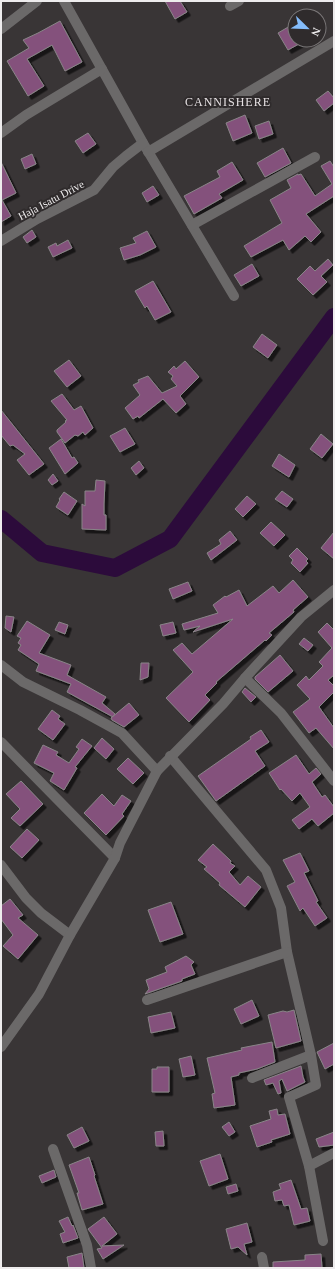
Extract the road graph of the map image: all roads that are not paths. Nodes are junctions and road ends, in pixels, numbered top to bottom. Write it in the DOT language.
graph roads {
  1 [pos="37,1"];
  2 [pos="64,1"];
  3 [pos="1,29"];
  4 [pos="334,42"];
  5 [pos="102,69"];
  6 [pos="1,133"];
  7 [pos="146,148"];
  8 [pos="315,157"];
  9 [pos="192,225"];
  10 [pos="1,241"];
  11 [pos="234,296"];
  12 [pos="334,590"];
  13 [pos="1,665"];
  14 [pos="245,678"];
  15 [pos="1,742"];
  16 [pos="170,756"];
  17 [pos="157,771"];
  18 [pos="334,781"];
  19 [pos="115,858"];
  20 [pos="1,865"];
  21 [pos="70,936"];
  22 [pos="287,952"];
  23 [pos="147,1000"];
  24 [pos="1,1047"];
  25 [pos="311,1055"];
  26 [pos="252,1078"];
  27 [pos="53,1149"];
  28 [pos="334,1153"];
  29 [pos="309,1166"];
  30 [pos="323,1241"];
  31 [pos="262,1257"];
  32 [pos="91,1268"];
  33 [pos="264,1268"];
  1 -- 3 [label="street"];
  2 -- 5 [label="street"];
  4 -- 7 [label="street, Haja Isatu Drive"];
  5 -- 6 [label="street"];
  5 -- 7 [label="street"];
  7 -- 9 [label="street"];
  7 -- 10 [label="street, Haja Isatu Drive"];
  8 -- 9 [label="street"];
  9 -- 11 [label="street"];
  12 -- 14 [label="street"];
  13 -- 17 [label="street"];
  14 -- 16 [label="street"];
  14 -- 18 [label="street"];
  15 -- 19 [label="street"];
  16 -- 17 [label="street"];
  16 -- 22 [label="street"];
  17 -- 19 [label="street"];
  19 -- 21 [label="street"];
  20 -- 21 [label="street"];
  21 -- 24 [label="street"];
  22 -- 23 [label="street"];
  22 -- 25 [label="street"];
  25 -- 26 [label="street"];
  25 -- 29 [label="street"];
  27 -- 32 [label="street"];
  28 -- 29 [label="street"];
  29 -- 30 [label="street"];
  31 -- 33 [label="street"];
}
